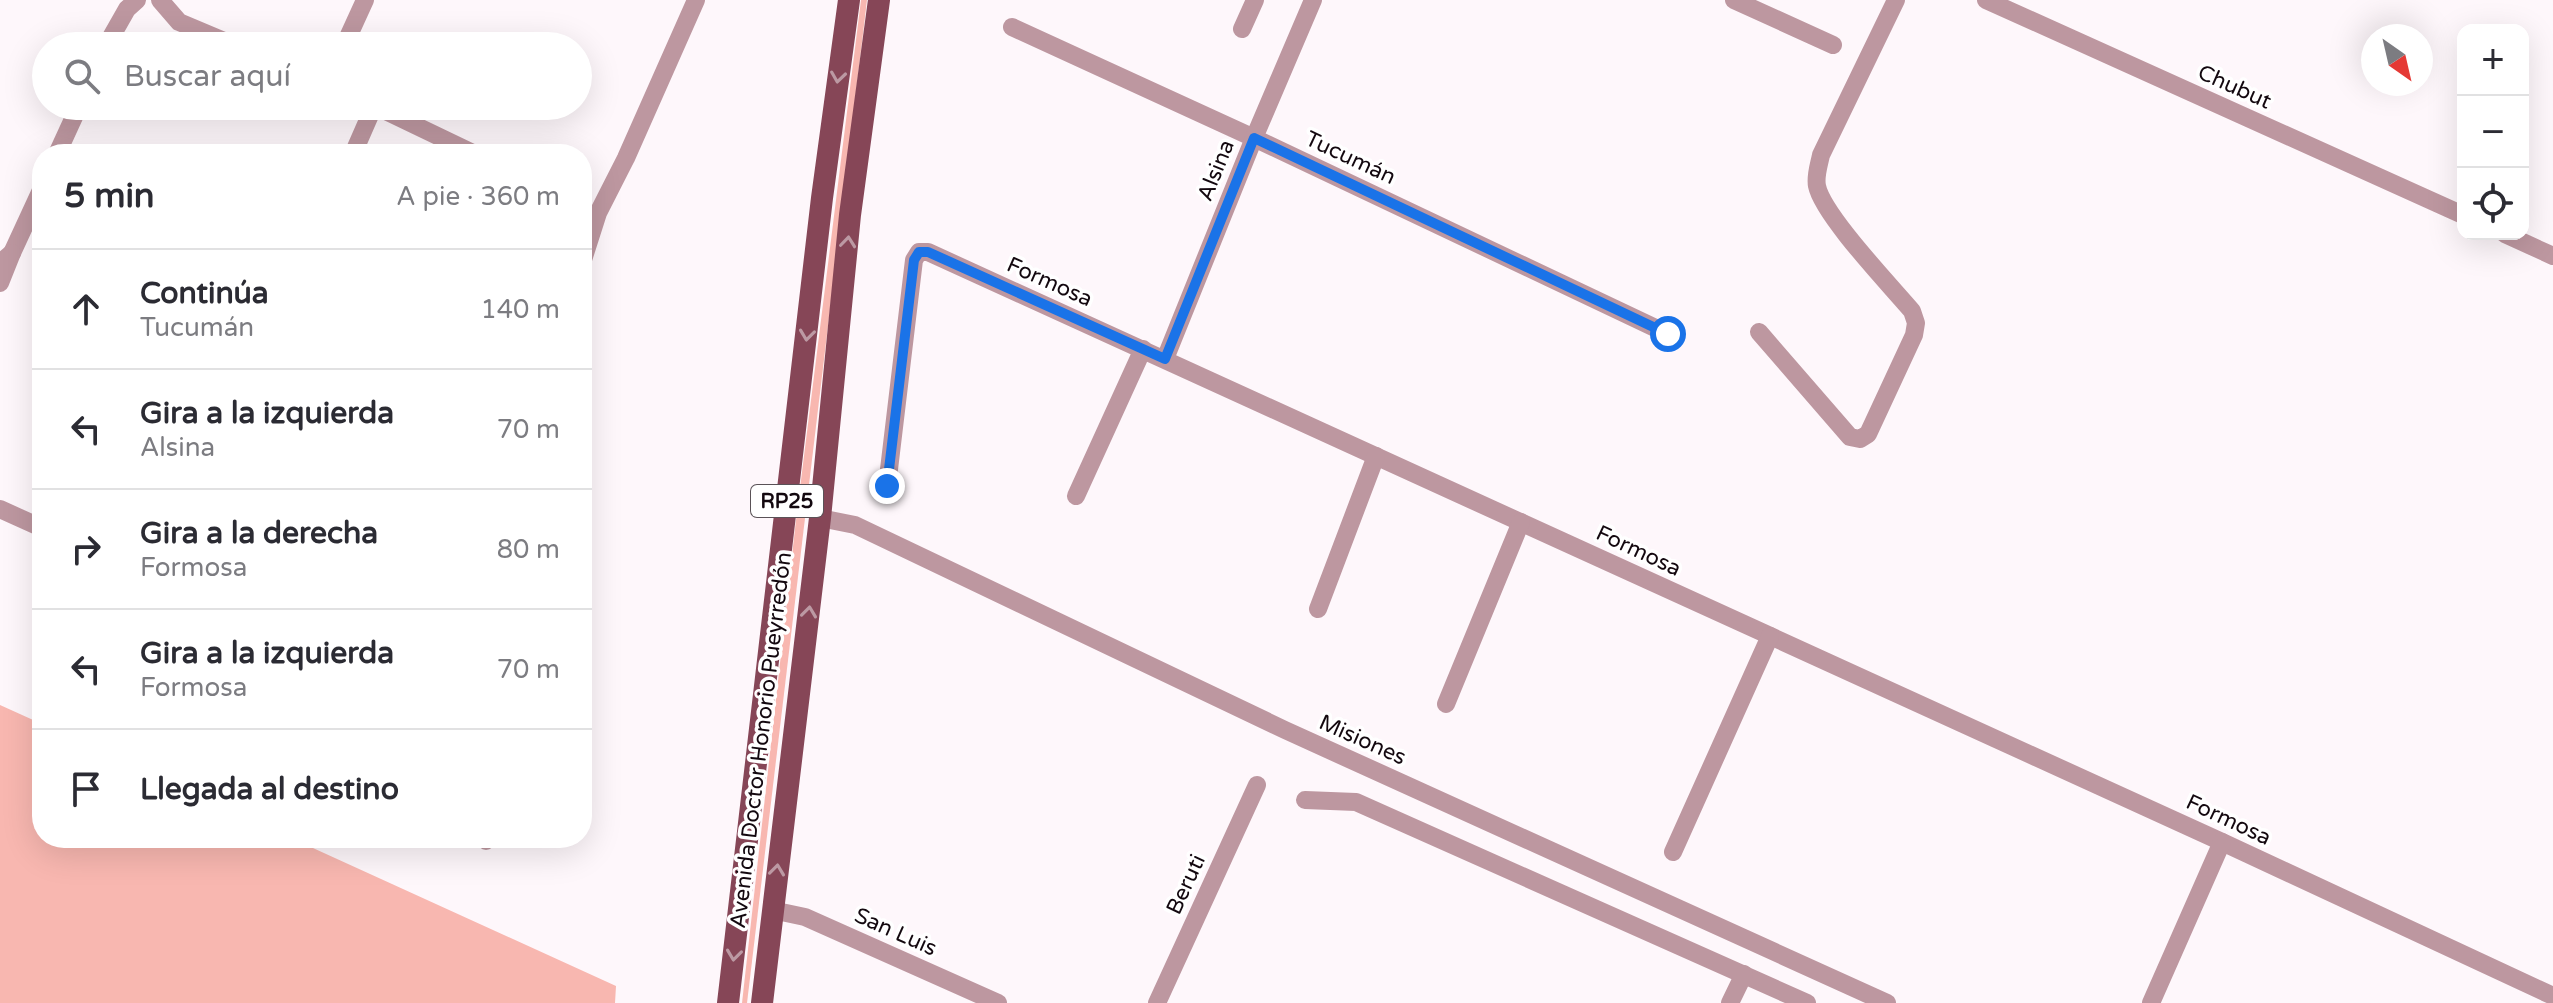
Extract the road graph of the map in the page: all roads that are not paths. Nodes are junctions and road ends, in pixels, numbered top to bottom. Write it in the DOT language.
graph roads {
  1 [pos="137,0"];
  2 [pos="160,0"];
  3 [pos="365,0"];
  4 [pos="696,0"];
  5 [pos="849,0"];
  6 [pos="879,0"];
  7 [pos="1255,0"];
  8 [pos="1313,0"];
  9 [pos="1734,0"];
  10 [pos="1896,0"];
  11 [pos="1986,0"];
  12 [pos="1012,27"];
  13 [pos="1242,29"];
  14 [pos="114,32"];
  15 [pos="203,32"];
  16 [pos="350,32"];
  17 [pos="1833,45"];
  18 [pos="73,120"];
  19 [pos="368,120"];
  20 [pos="403,120"];
  21 [pos="1254,138"];
  22 [pos="62,144"];
  23 [pos="357,144"];
  24 [pos="454,144"];
  25 [pos="592,206"];
  26 [pos="32,207"];
  27 [pos="2457,212"];
  28 [pos="2518,240"];
  29 [pos="2553,256"];
  30 [pos="6,258"];
  31 [pos="0,283"];
  32 [pos="1759,332"];
  33 [pos="1668,334"];
  34 [pos="1143,349"];
  35 [pos="1165,359"];
  36 [pos="1376,456"];
  37 [pos="887,486"];
  38 [pos="1076,496"];
  39 [pos="0,509"];
  40 [pos="820,518"];
  41 [pos="1521,522"];
  42 [pos="32,523"];
  43 [pos="1318,609"];
  44 [pos="1770,636"];
  45 [pos="1446,704"];
  46 [pos="1257,785"];
  47 [pos="1305,800"];
  48 [pos="2222,842"];
  49 [pos="1673,852"];
  50 [pos="772,910"];
  51 [pos="1744,974"];
  52 [pos="2553,996"];
  53 [pos="728,1003"];
  54 [pos="762,1003"];
  55 [pos="998,1003"];
  56 [pos="1157,1003"];
  57 [pos="1730,1003"];
  58 [pos="1807,1003"];
  59 [pos="1887,1003"];
  60 [pos="2151,1003"];
  1 -- 14 [label="street"];
  2 -- 15 [label="street"];
  3 -- 16 [label="street"];
  4 -- 25 [label="street"];
  5 -- 53 [label="main road, Avenida Doctor Honorio Pueyrredón / RP25, one-way"];
  40 -- 6 [label="main road, Avenida Doctor Honorio Pueyrredón / RP25, one-way"];
  7 -- 13 [label="street"];
  8 -- 21 [label="street, Alsina"];
  9 -- 17 [label="street"];
  10 -- 32 [label="street"];
  11 -- 27 [label="street, Chubut"];
  12 -- 21 [label="street, Tucumán"];
  18 -- 22 [label="street"];
  19 -- 23 [label="street"];
  20 -- 24 [label="street"];
  21 -- 33 [label="street, Tucumán"];
  21 -- 35 [label="street, Alsina"];
  26 -- 30 [label="street"];
  28 -- 29 [label="street"];
  30 -- 31 [label="street"];
  34 -- 35 [label="street, Formosa"];
  34 -- 37 [label="street, Formosa"];
  34 -- 38 [label="street"];
  35 -- 36 [label="street, Formosa"];
  36 -- 41 [label="street, Formosa"];
  36 -- 43 [label="street"];
  39 -- 42 [label="street"];
  50 -- 40 [label="main road, Avenida Doctor Honorio Pueyrredón / RP25, one-way"];
  40 -- 59 [label="street, Misiones"];
  41 -- 44 [label="street, Formosa"];
  41 -- 45 [label="street"];
  44 -- 48 [label="street, Formosa"];
  44 -- 49 [label="street"];
  46 -- 56 [label="street, Beruti"];
  47 -- 51 [label="street"];
  48 -- 52 [label="street, Formosa"];
  48 -- 60 [label="street"];
  50 -- 54 [label="main road, Avenida Doctor Honorio Pueyrredón / RP25"];
  50 -- 55 [label="street, San Luis"];
  51 -- 57 [label="street"];
  51 -- 58 [label="street"];
}
